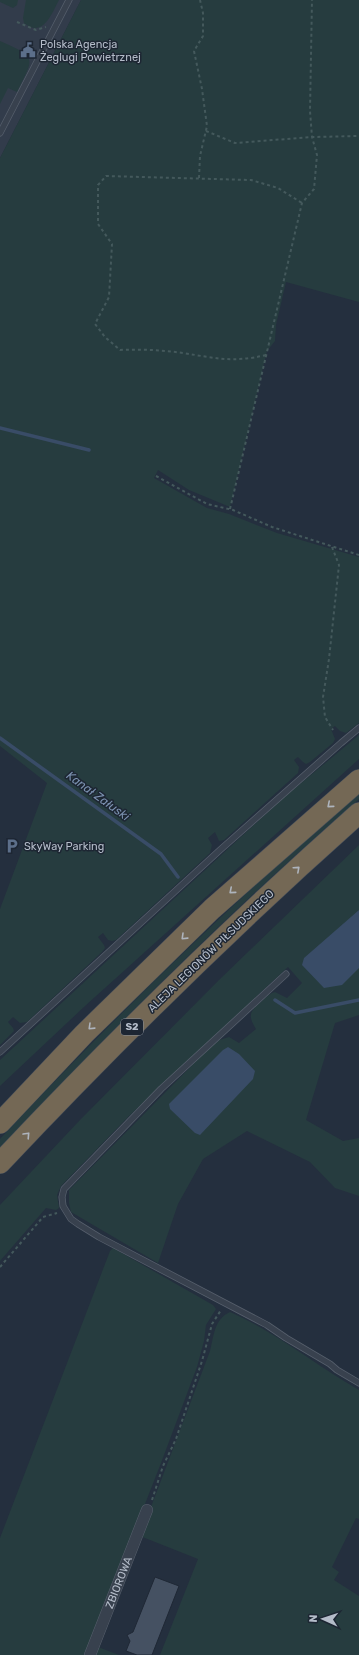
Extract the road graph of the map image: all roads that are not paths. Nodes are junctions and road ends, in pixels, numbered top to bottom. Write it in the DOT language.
graph roads {
  1 [pos="69,0"];
  2 [pos="0,133"];
  3 [pos="359,728"];
  4 [pos="359,780"];
  5 [pos="359,813"];
  6 [pos="286,974"];
  7 [pos="0,1052"];
  8 [pos="0,1123"];
  9 [pos="0,1163"];
  10 [pos="359,1383"];
  11 [pos="147,1510"];
  12 [pos="90,1655"];
  1 -- 2 [label="lane"];
  3 -- 7 [label="lane"];
  4 -- 8 [label="highway, S2, one-way"];
  9 -- 5 [label="highway, ALEJA LEGIONÓW PIŁSUDSKIEGO / S2, one-way"];
  6 -- 10 [label="lane"];
  11 -- 12 [label="street, ZBIOROWA"];
}
